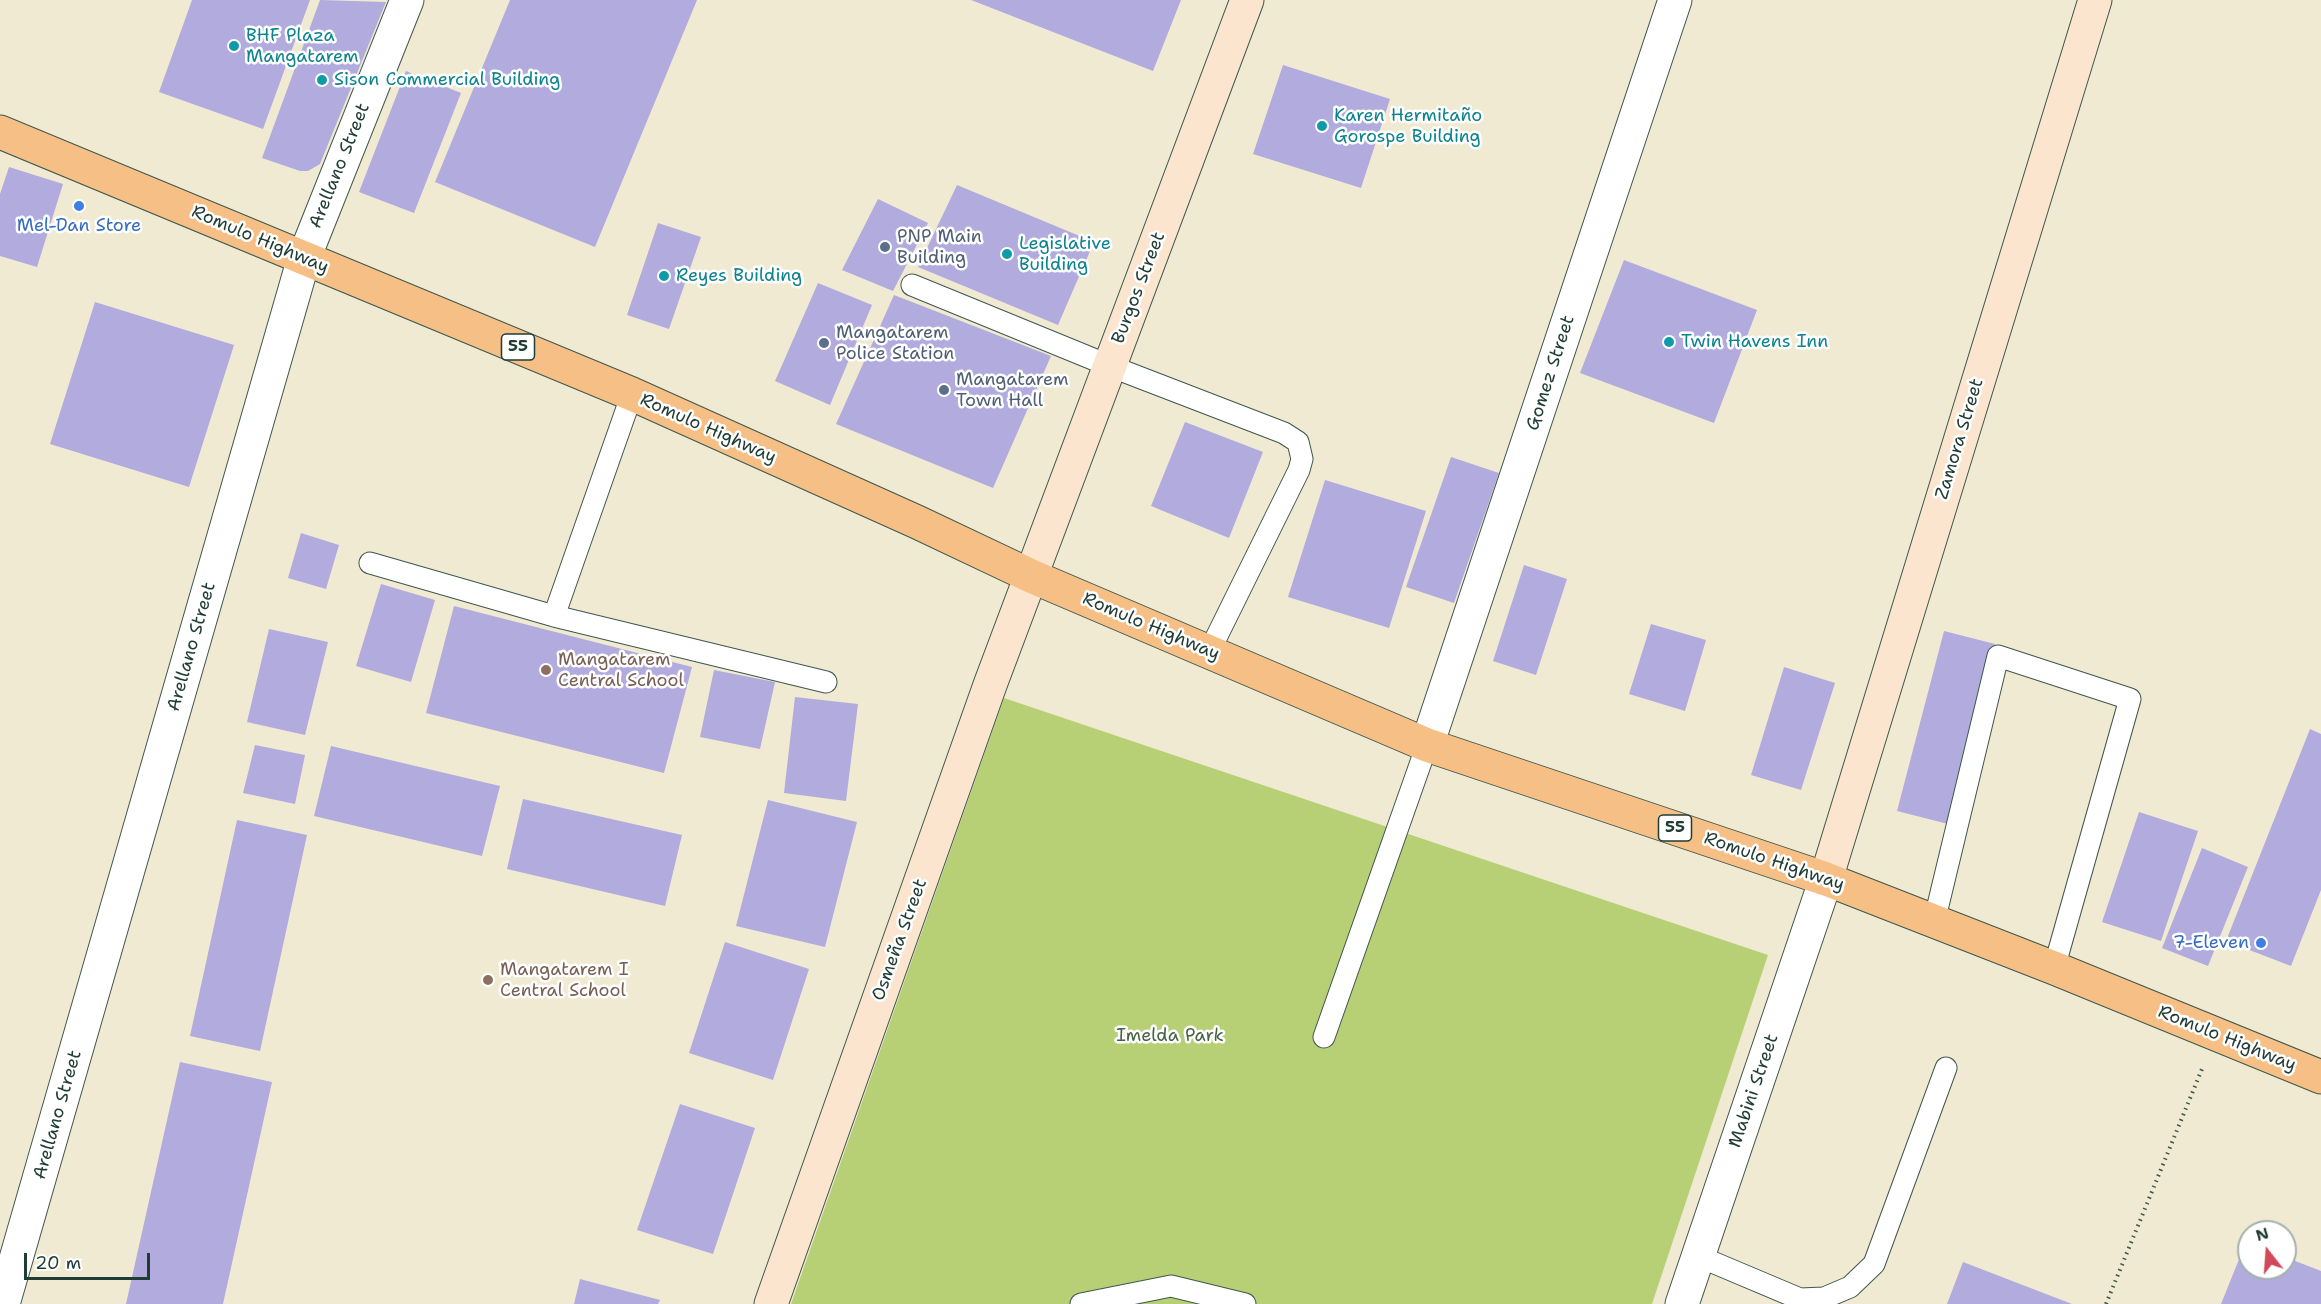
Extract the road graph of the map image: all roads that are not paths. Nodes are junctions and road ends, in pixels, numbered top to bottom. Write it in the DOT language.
graph roads {
  1 [pos="407,0"];
  2 [pos="1247,0"];
  3 [pos="1675,0"];
  4 [pos="2095,0"];
  5 [pos="0,132"];
  6 [pos="304,258"];
  7 [pos="912,285"];
  8 [pos="1110,366"];
  9 [pos="632,394"];
  10 [pos="370,563"];
  11 [pos="1031,576"];
  12 [pos="554,616"];
  13 [pos="1209,652"];
  14 [pos="826,682"];
  15 [pos="1427,745"];
  16 [pos="1826,879"];
  17 [pos="1934,922"];
  18 [pos="2054,968"];
  19 [pos="1324,1038"];
  20 [pos="1946,1068"];
  21 [pos="2321,1077"];
  22 [pos="1698,1256"];
  23 [pos="3,1304"];
  24 [pos="771,1304"];
  25 [pos="1081,1304"];
  26 [pos="1245,1304"];
  27 [pos="1682,1304"];
  1 -- 6 [label="street, Arellano Street"];
  2 -- 8 [label="street, Burgos Street"];
  3 -- 15 [label="street, Gomez Street"];
  4 -- 16 [label="street, Zamora Street"];
  5 -- 6 [label="highway, Romulo Highway / 55"];
  6 -- 9 [label="highway, Romulo Highway / 55"];
  6 -- 23 [label="street, Arellano Street"];
  7 -- 8 [label="lane"];
  8 -- 11 [label="street, Burgos Street"];
  8 -- 13 [label="lane"];
  9 -- 11 [label="highway, Romulo Highway / 55"];
  9 -- 12 [label="lane"];
  10 -- 12 [label="lane"];
  11 -- 13 [label="highway, Romulo Highway / 55"];
  11 -- 24 [label="street, Osmeña Street"];
  12 -- 14 [label="lane"];
  13 -- 15 [label="highway, Romulo Highway / 55"];
  15 -- 16 [label="highway, Romulo Highway / 55"];
  15 -- 19 [label="lane"];
  16 -- 17 [label="highway, Romulo Highway / 55"];
  16 -- 22 [label="street, Mabini Street"];
  17 -- 18 [label="highway, Romulo Highway / 55"];
  17 -- 18 [label="lane"];
  18 -- 21 [label="highway, Romulo Highway / 55"];
  20 -- 22 [label="lane"];
  22 -- 27 [label="street, Mabini Street"];
  25 -- 26 [label="lane"];
}
